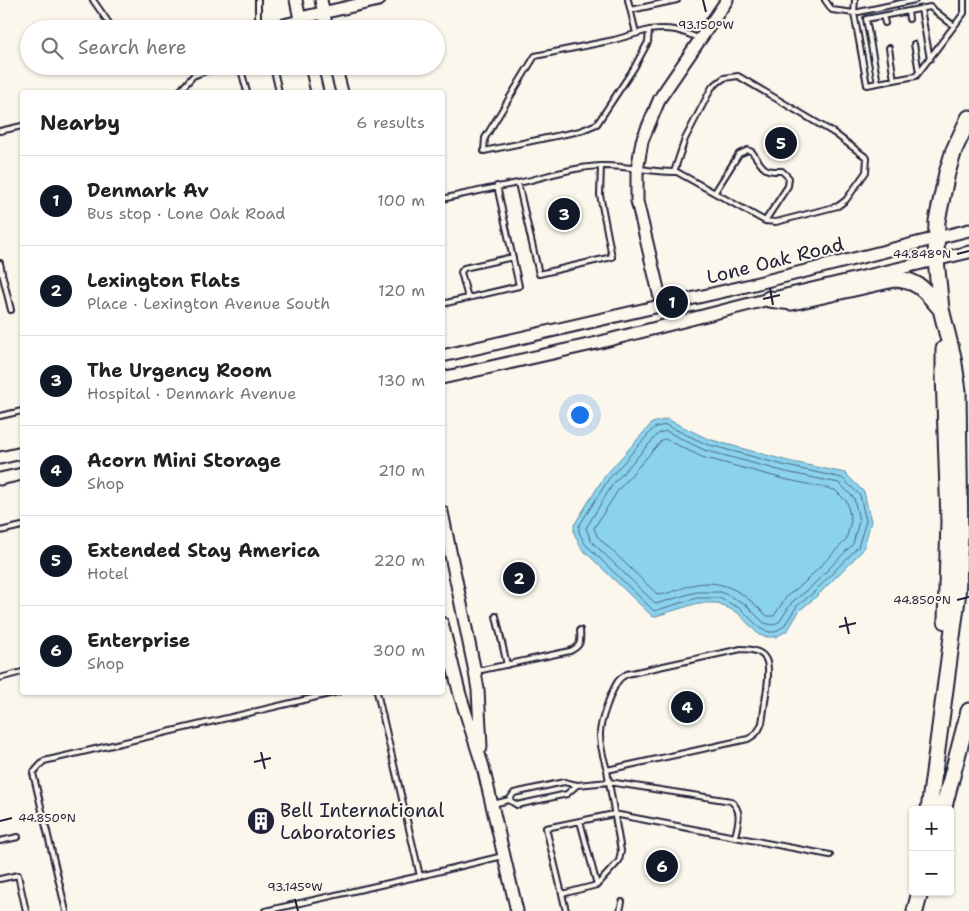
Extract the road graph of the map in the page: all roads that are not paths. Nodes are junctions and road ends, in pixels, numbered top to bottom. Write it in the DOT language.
graph roads {
  1 [pos="93,0"];
  2 [pos="258,0"];
  3 [pos="296,0"];
  4 [pos="321,0"];
  5 [pos="379,0"];
  6 [pos="628,0"];
  7 [pos="677,0"];
  8 [pos="727,0"];
  9 [pos="825,0"];
  10 [pos="854,0"];
  11 [pos="915,0"];
  12 [pos="964,0"];
  13 [pos="921,9"];
  14 [pos="630,10"];
  15 [pos="908,11"];
  16 [pos="323,12"];
  17 [pos="854,13"];
  18 [pos="884,16"];
  19 [pos="909,19"];
  20 [pos="106,20"];
  21 [pos="257,20"];
  22 [pos="300,20"];
  23 [pos="307,20"];
  24 [pos="325,20"];
  25 [pos="885,23"];
  26 [pos="954,26"];
  27 [pos="649,30"];
  28 [pos="636,33"];
  29 [pos="701,38"];
  30 [pos="914,44"];
  31 [pos="889,48"];
  32 [pos="930,58"];
  33 [pos="919,72"];
  34 [pos="196,75"];
  35 [pos="243,75"];
  36 [pos="275,75"];
  37 [pos="313,75"];
  38 [pos="337,75"];
  39 [pos="894,80"];
  40 [pos="878,83"];
  41 [pos="181,90"];
  42 [pos="246,90"];
  43 [pos="279,90"];
  44 [pos="317,90"];
  45 [pos="341,90"];
  46 [pos="969,118"];
  47 [pos="20,126"];
  48 [pos="0,131"];
  49 [pos="602,166"];
  50 [pos="637,168"];
  51 [pos="674,172"];
  52 [pos="518,183"];
  53 [pos="497,186"];
  54 [pos="715,192"];
  55 [pos="445,198"];
  56 [pos="765,221"];
  57 [pos="969,230"];
  58 [pos="936,238"];
  59 [pos="969,252"];
  60 [pos="513,257"];
  61 [pos="936,260"];
  62 [pos="0,263"];
  63 [pos="1,273"];
  64 [pos="468,298"];
  65 [pos="769,299"];
  66 [pos="445,303"];
  67 [pos="662,306"];
  68 [pos="11,310"];
  69 [pos="942,315"];
  70 [pos="445,355"];
  71 [pos="445,377"];
  72 [pos="20,411"];
  73 [pos="0,416"];
  74 [pos="20,453"];
  75 [pos="0,458"];
  76 [pos="20,474"];
  77 [pos="0,479"];
  78 [pos="20,526"];
  79 [pos="445,527"];
  80 [pos="0,531"];
  81 [pos="496,616"];
  82 [pos="580,630"];
  83 [pos="445,641"];
  84 [pos="507,665"];
  85 [pos="448,667"];
  86 [pos="475,672"];
  87 [pos="20,673"];
  88 [pos="0,678"];
  89 [pos="325,695"];
  90 [pos="378,695"];
  91 [pos="969,711"];
  92 [pos="483,767"];
  93 [pos="607,770"];
  94 [pos="609,782"];
  95 [pos="577,785"];
  96 [pos="509,800"];
  97 [pos="491,804"];
  98 [pos="930,806"];
  99 [pos="943,806"];
  100 [pos="614,814"];
  101 [pos="580,821"];
  102 [pos="18,836"];
  103 [pos="736,837"];
  104 [pos="0,841"];
  105 [pos="830,854"];
  106 [pos="504,856"];
  107 [pos="420,876"];
  108 [pos="0,878"];
  109 [pos="597,885"];
  110 [pos="562,894"];
  111 [pos="916,896"];
  112 [pos="919,896"];
  113 [pos="622,902"];
  114 [pos="26,911"];
  115 [pos="66,911"];
  116 [pos="265,911"];
  117 [pos="517,911"];
  118 [pos="566,911"];
  119 [pos="620,911"];
  120 [pos="914,911"];
  1 -- 20 [label="lane"];
  2 -- 21 [label="lane"];
  3 -- 22 [label="main road"];
  4 -- 16 [label="main road"];
  5 -- 16 [label="main road"];
  6 -- 14 [label="lane"];
  7 -- 14 [label="lane"];
  8 -- 29 [label="main road"];
  9 -- 17 [label="lane"];
  10 -- 17 [label="lane"];
  11 -- 17 [label="lane"];
  12 -- 26 [label="lane"];
  13 -- 15 [label="lane"];
  13 -- 26 [label="lane"];
  13 -- 32 [label="lane"];
  14 -- 28 [label="lane"];
  15 -- 18 [label="lane"];
  15 -- 19 [label="lane"];
  16 -- 23 [label="main road"];
  16 -- 24 [label="main road"];
  17 -- 40 [label="lane"];
  18 -- 25 [label="lane"];
  18 -- 40 [label="lane"];
  26 -- 32 [label="lane"];
  27 -- 28 [label="lane"];
  27 -- 28 [label="lane"];
  27 -- 29 [label="lane"];
  29 -- 50 [label="main road"];
  30 -- 33 [label="lane"];
  31 -- 39 [label="lane"];
  32 -- 33 [label="lane"];
  33 -- 39 [label="lane"];
  34 -- 41 [label="lane"];
  35 -- 42 [label="lane"];
  36 -- 43 [label="lane"];
  37 -- 44 [label="main road"];
  38 -- 45 [label="main road"];
  39 -- 40 [label="lane"];
  46 -- 58 [label="highway"];
  47 -- 48 [label="lane"];
  49 -- 50 [label="lane"];
  49 -- 52 [label="lane"];
  49 -- 52 [label="lane"];
  50 -- 51 [label="lane"];
  50 -- 67 [label="main road"];
  51 -- 54 [label="lane"];
  51 -- 56 [label="lane"];
  52 -- 53 [label="lane"];
  53 -- 55 [label="lane"];
  53 -- 60 [label="lane"];
  54 -- 56 [label="lane"];
  54 -- 56 [label="lane"];
  57 -- 58 [label="main road, Lone Oak Road"];
  58 -- 61 [label="highway"];
  58 -- 67 [label="main road, Lone Oak Road"];
  59 -- 61 [label="main road, Lone Oak Road"];
  60 -- 64 [label="lane"];
  60 -- 64 [label="lane"];
  61 -- 65 [label="main road, Lone Oak Road"];
  61 -- 69 [label="highway"];
  62 -- 63 [label="lane"];
  63 -- 68 [label="lane"];
  64 -- 66 [label="lane"];
  65 -- 69 [label="highway"];
  65 -- 71 [label="main road, Lone Oak Road"];
  67 -- 70 [label="main road, Lone Oak Road"];
  69 -- 98 [label="highway"];
  72 -- 73 [label="lane"];
  74 -- 75 [label="main road"];
  76 -- 77 [label="main road"];
  78 -- 80 [label="lane"];
  79 -- 86 [label="main road"];
  81 -- 84 [label="lane"];
  82 -- 84 [label="lane"];
  83 -- 85 [label="main road"];
  84 -- 86 [label="lane"];
  85 -- 92 [label="main road"];
  86 -- 92 [label="main road"];
  87 -- 88 [label="lane"];
  89 -- 115 [label="lane"];
  90 -- 107 [label="lane"];
  91 -- 99 [label="highway"];
  92 -- 97 [label="main road"];
  93 -- 93 [label="lane"];
  93 -- 94 [label="lane"];
  94 -- 95 [label="lane"];
  94 -- 100 [label="lane"];
  94 -- 103 [label="lane"];
  95 -- 96 [label="lane"];
  95 -- 96 [label="lane"];
  96 -- 97 [label="lane"];
  97 -- 106 [label="main road"];
  100 -- 101 [label="lane"];
  100 -- 103 [label="lane"];
  100 -- 109 [label="lane"];
  101 -- 109 [label="lane"];
  101 -- 110 [label="lane"];
  102 -- 104 [label="lane"];
  103 -- 105 [label="lane"];
  106 -- 107 [label="lane"];
  106 -- 117 [label="main road"];
  107 -- 116 [label="lane"];
  108 -- 114 [label="lane"];
  109 -- 110 [label="lane"];
  110 -- 118 [label="lane"];
  111 -- 120 [label="highway"];
  112 -- 120 [label="highway"];
  113 -- 119 [label="lane"];
}
